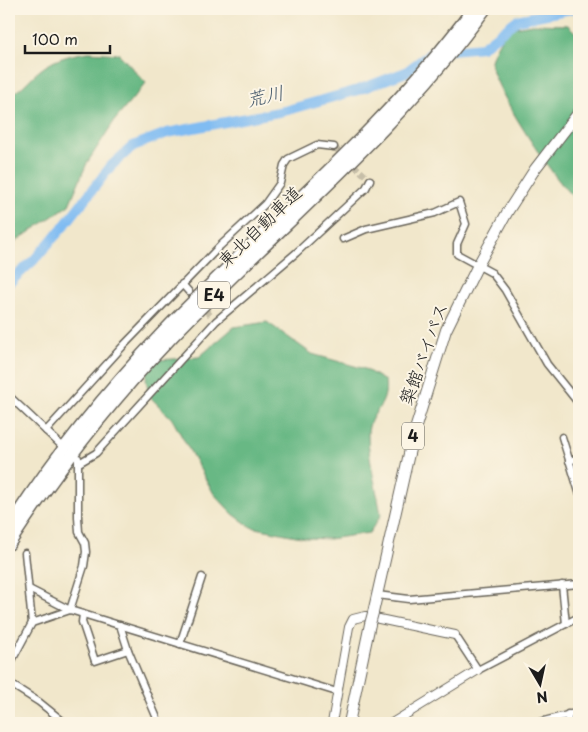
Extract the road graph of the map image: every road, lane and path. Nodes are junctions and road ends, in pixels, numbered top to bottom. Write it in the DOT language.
graph roads {
  1 [pos="473,9"];
  2 [pos="485,9"];
  3 [pos="579,112"];
  4 [pos="334,147"];
  5 [pos="370,180"];
  6 [pos="343,239"];
  7 [pos="477,267"];
  8 [pos="182,284"];
  9 [pos="188,292"];
  10 [pos="9,396"];
  11 [pos="579,404"];
  12 [pos="46,431"];
  13 [pos="562,437"];
  14 [pos="61,445"];
  15 [pos="579,458"];
  16 [pos="569,461"];
  17 [pos="579,492"];
  18 [pos="9,527"];
  19 [pos="9,544"];
  20 [pos="26,553"];
  21 [pos="202,577"];
  22 [pos="579,584"];
  23 [pos="562,586"];
  24 [pos="29,589"];
  25 [pos="377,595"];
  26 [pos="70,610"];
  27 [pos="83,614"];
  28 [pos="579,617"];
  29 [pos="32,622"];
  30 [pos="566,624"];
  31 [pos="120,625"];
  32 [pos="455,635"];
  33 [pos="180,644"];
  34 [pos="128,650"];
  35 [pos="9,666"];
  36 [pos="478,670"];
  37 [pos="9,683"];
  38 [pos="337,692"];
  39 [pos="568,714"];
  40 [pos="579,717"];
  41 [pos="65,723"];
  42 [pos="159,723"];
  43 [pos="332,723"];
  44 [pos="349,723"];
  45 [pos="392,723"];
  46 [pos="536,723"];
  47 [pos="568,723"];
  1 -- 18 [label="highway, 東北自動車道 / E4"];
  2 -- 19 [label="highway, 東北自動車道 / E4"];
  3 -- 7 [label="highway, 築館バイパス / 4"];
  4 -- 8 [label="street"];
  5 -- 26 [label="street"];
  6 -- 7 [label="street"];
  7 -- 11 [label="street"];
  7 -- 25 [label="highway, 築館バイパス / 4"];
  8 -- 9 [label="street"];
  8 -- 12 [label="street"];
  10 -- 12 [label="street"];
  12 -- 14 [label="street"];
  13 -- 16 [label="street"];
  15 -- 16 [label="street"];
  16 -- 17 [label="street"];
  20 -- 24 [label="street"];
  21 -- 33 [label="street"];
  22 -- 23 [label="street"];
  23 -- 25 [label="street"];
  23 -- 30 [label="street"];
  24 -- 26 [label="street"];
  24 -- 29 [label="street"];
  25 -- 44 [label="highway, 築館バイパス / 4, bridge"];
  26 -- 27 [label="street"];
  26 -- 29 [label="street"];
  27 -- 31 [label="street"];
  27 -- 34 [label="street"];
  28 -- 30 [label="street"];
  29 -- 35 [label="street"];
  30 -- 36 [label="street"];
  31 -- 33 [label="street"];
  31 -- 34 [label="street"];
  32 -- 36 [label="street"];
  32 -- 38 [label="street"];
  33 -- 38 [label="street"];
  34 -- 42 [label="street"];
  36 -- 45 [label="street"];
  37 -- 41 [label="street"];
  38 -- 43 [label="street"];
  39 -- 40 [label="street"];
  39 -- 46 [label="street"];
  39 -- 47 [label="street"];
}
